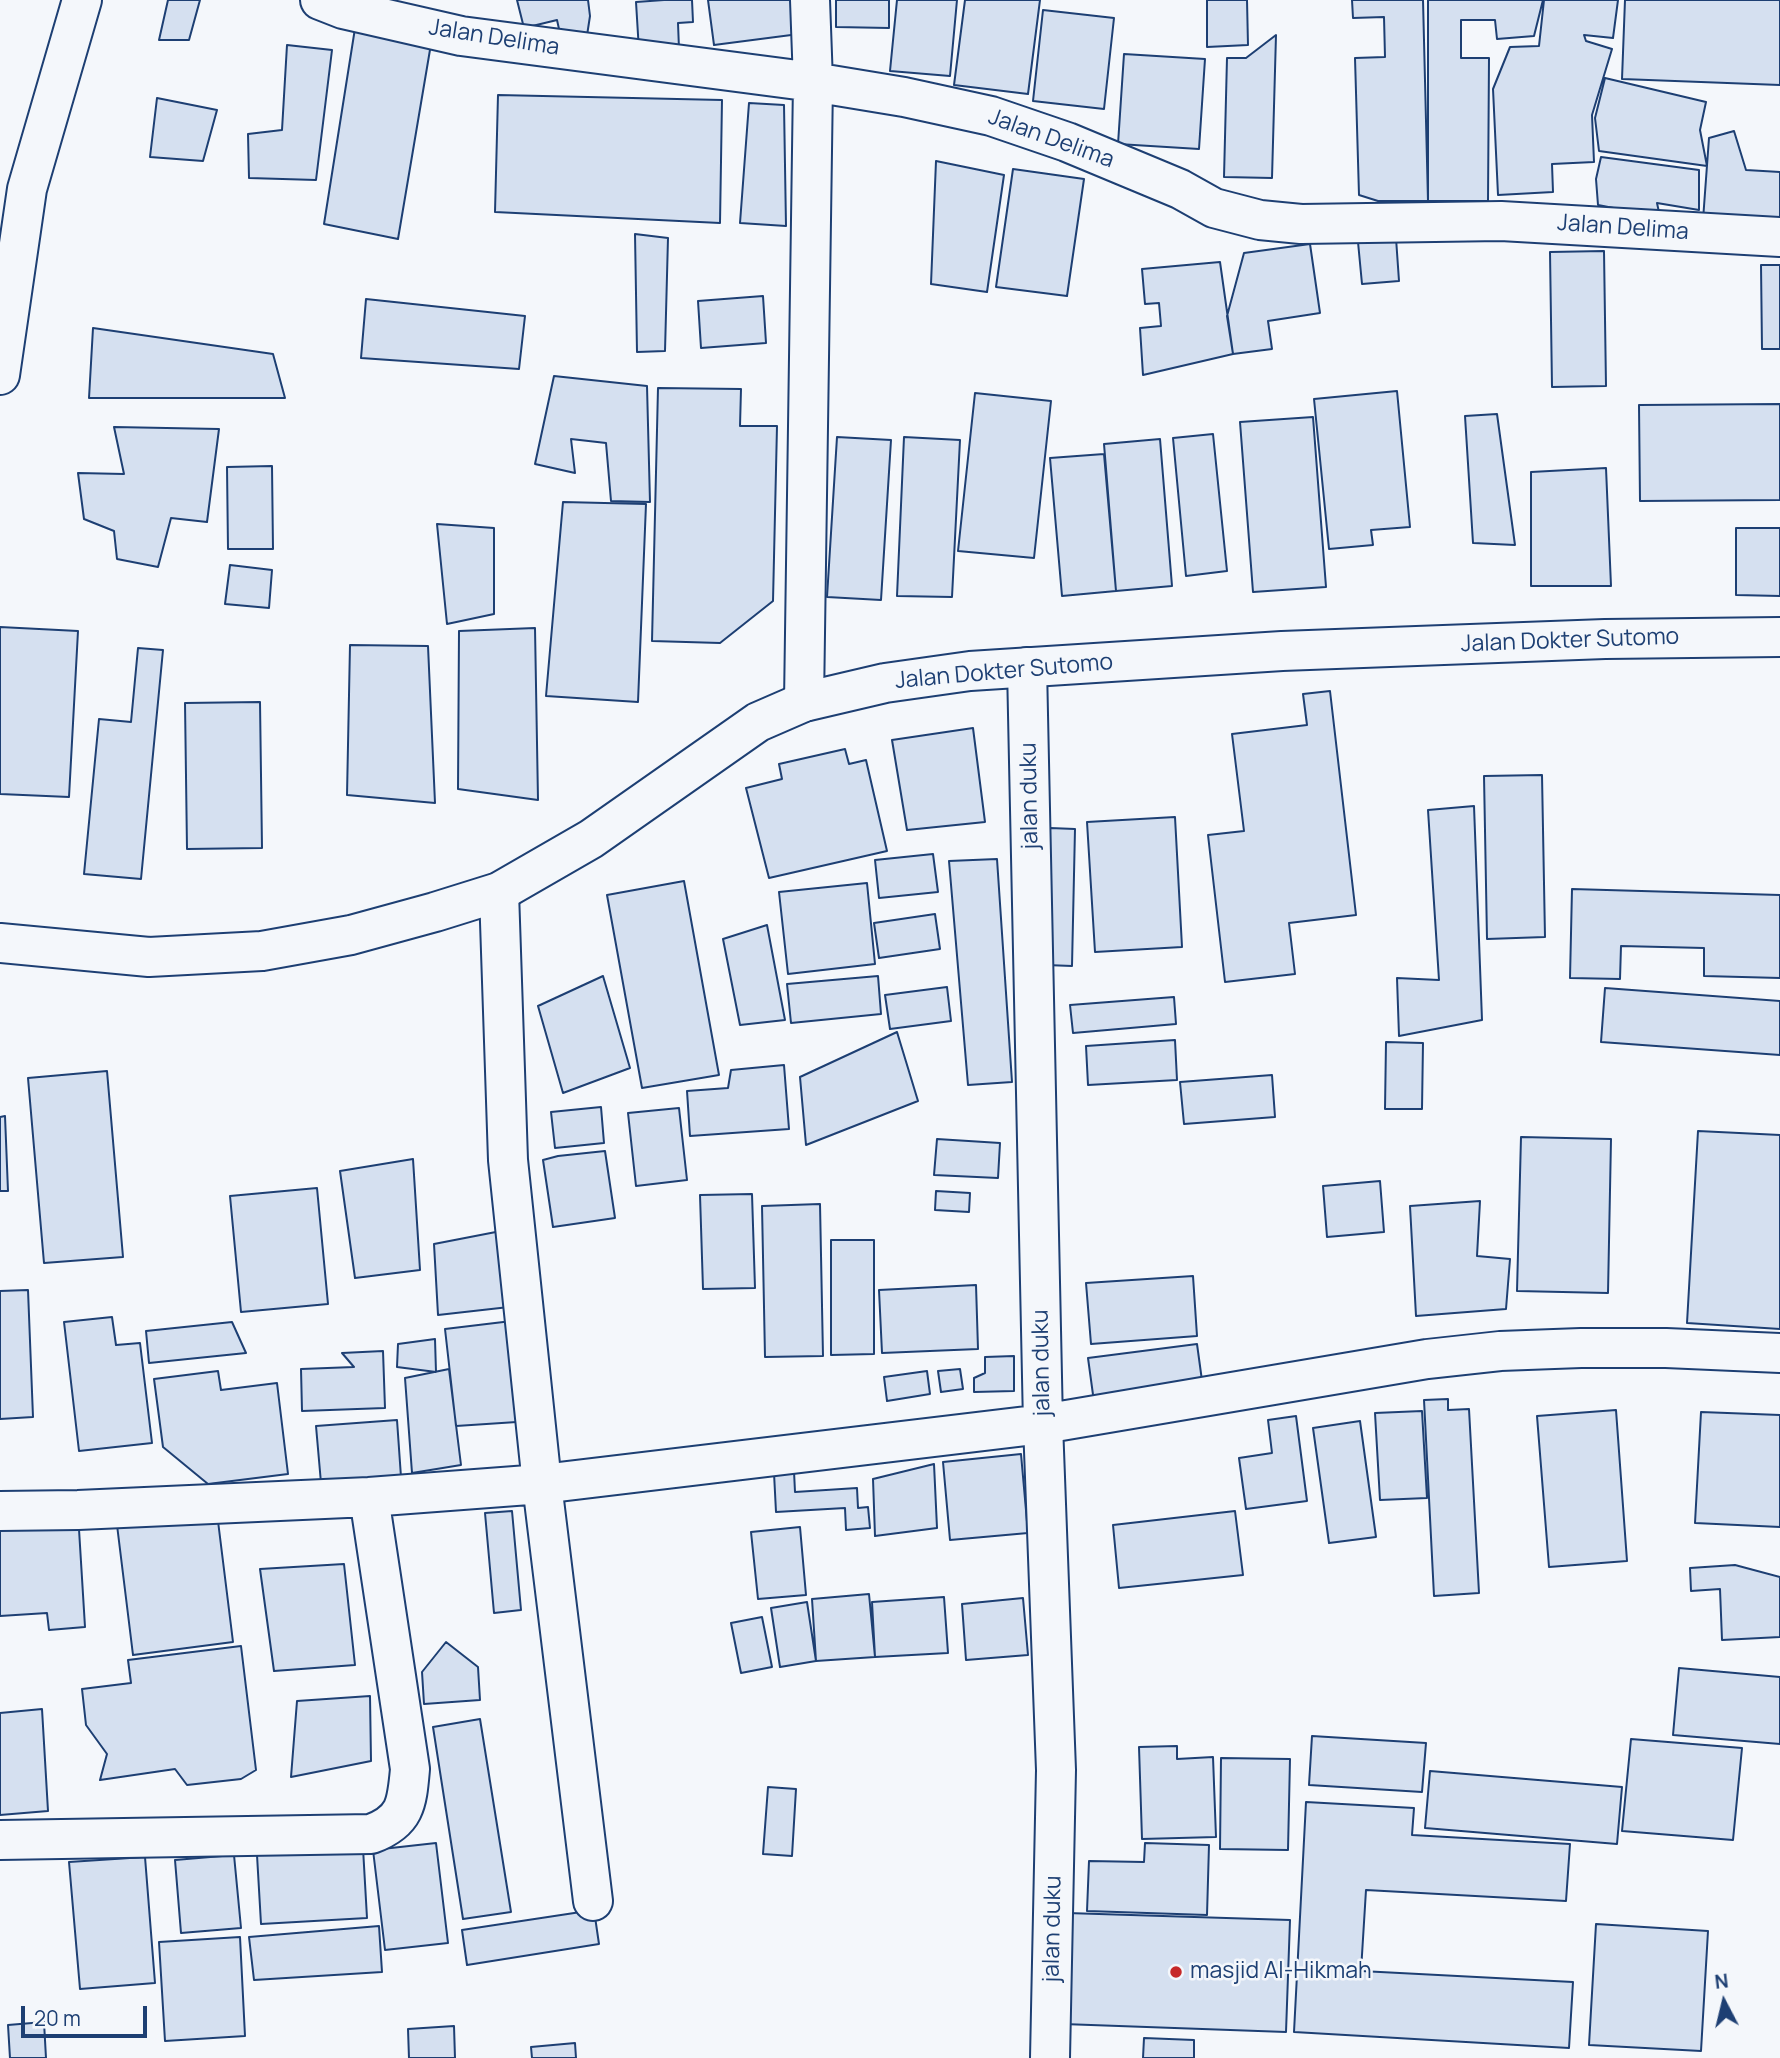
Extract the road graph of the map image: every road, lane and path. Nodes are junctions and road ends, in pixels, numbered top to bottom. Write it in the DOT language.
graph roads {
  1 [pos="82,0"];
  2 [pos="320,0"];
  3 [pos="810,0"];
  4 [pos="813,82"];
  5 [pos="1780,237"];
  6 [pos="0,375"];
  7 [pos="1780,637"];
  8 [pos="1027,667"];
  9 [pos="804,702"];
  10 [pos="499,892"];
  11 [pos="0,943"];
  12 [pos="1780,1353"];
  13 [pos="1043,1424"];
  14 [pos="542,1483"];
  15 [pos="369,1497"];
  16 [pos="0,1511"];
  17 [pos="0,1840"];
  18 [pos="593,1901"];
  19 [pos="1050,2058"];
  1 -- 6 [label="street"];
  2 -- 4 [label="street, Jalan Delima"];
  3 -- 4 [label="street"];
  4 -- 5 [label="street, Jalan Delima"];
  4 -- 9 [label="street"];
  7 -- 8 [label="street, Jalan Dokter Sutomo"];
  8 -- 9 [label="street, Jalan Dokter Sutomo"];
  8 -- 13 [label="street, jalan duku"];
  9 -- 10 [label="street, Jalan Dokter Sutomo"];
  10 -- 11 [label="street, Jalan Dokter Sutomo"];
  10 -- 14 [label="street"];
  12 -- 13 [label="street"];
  13 -- 14 [label="street"];
  13 -- 19 [label="street, jalan duku"];
  14 -- 15 [label="street"];
  14 -- 18 [label="street"];
  15 -- 16 [label="street"];
  15 -- 17 [label="street"];
}
